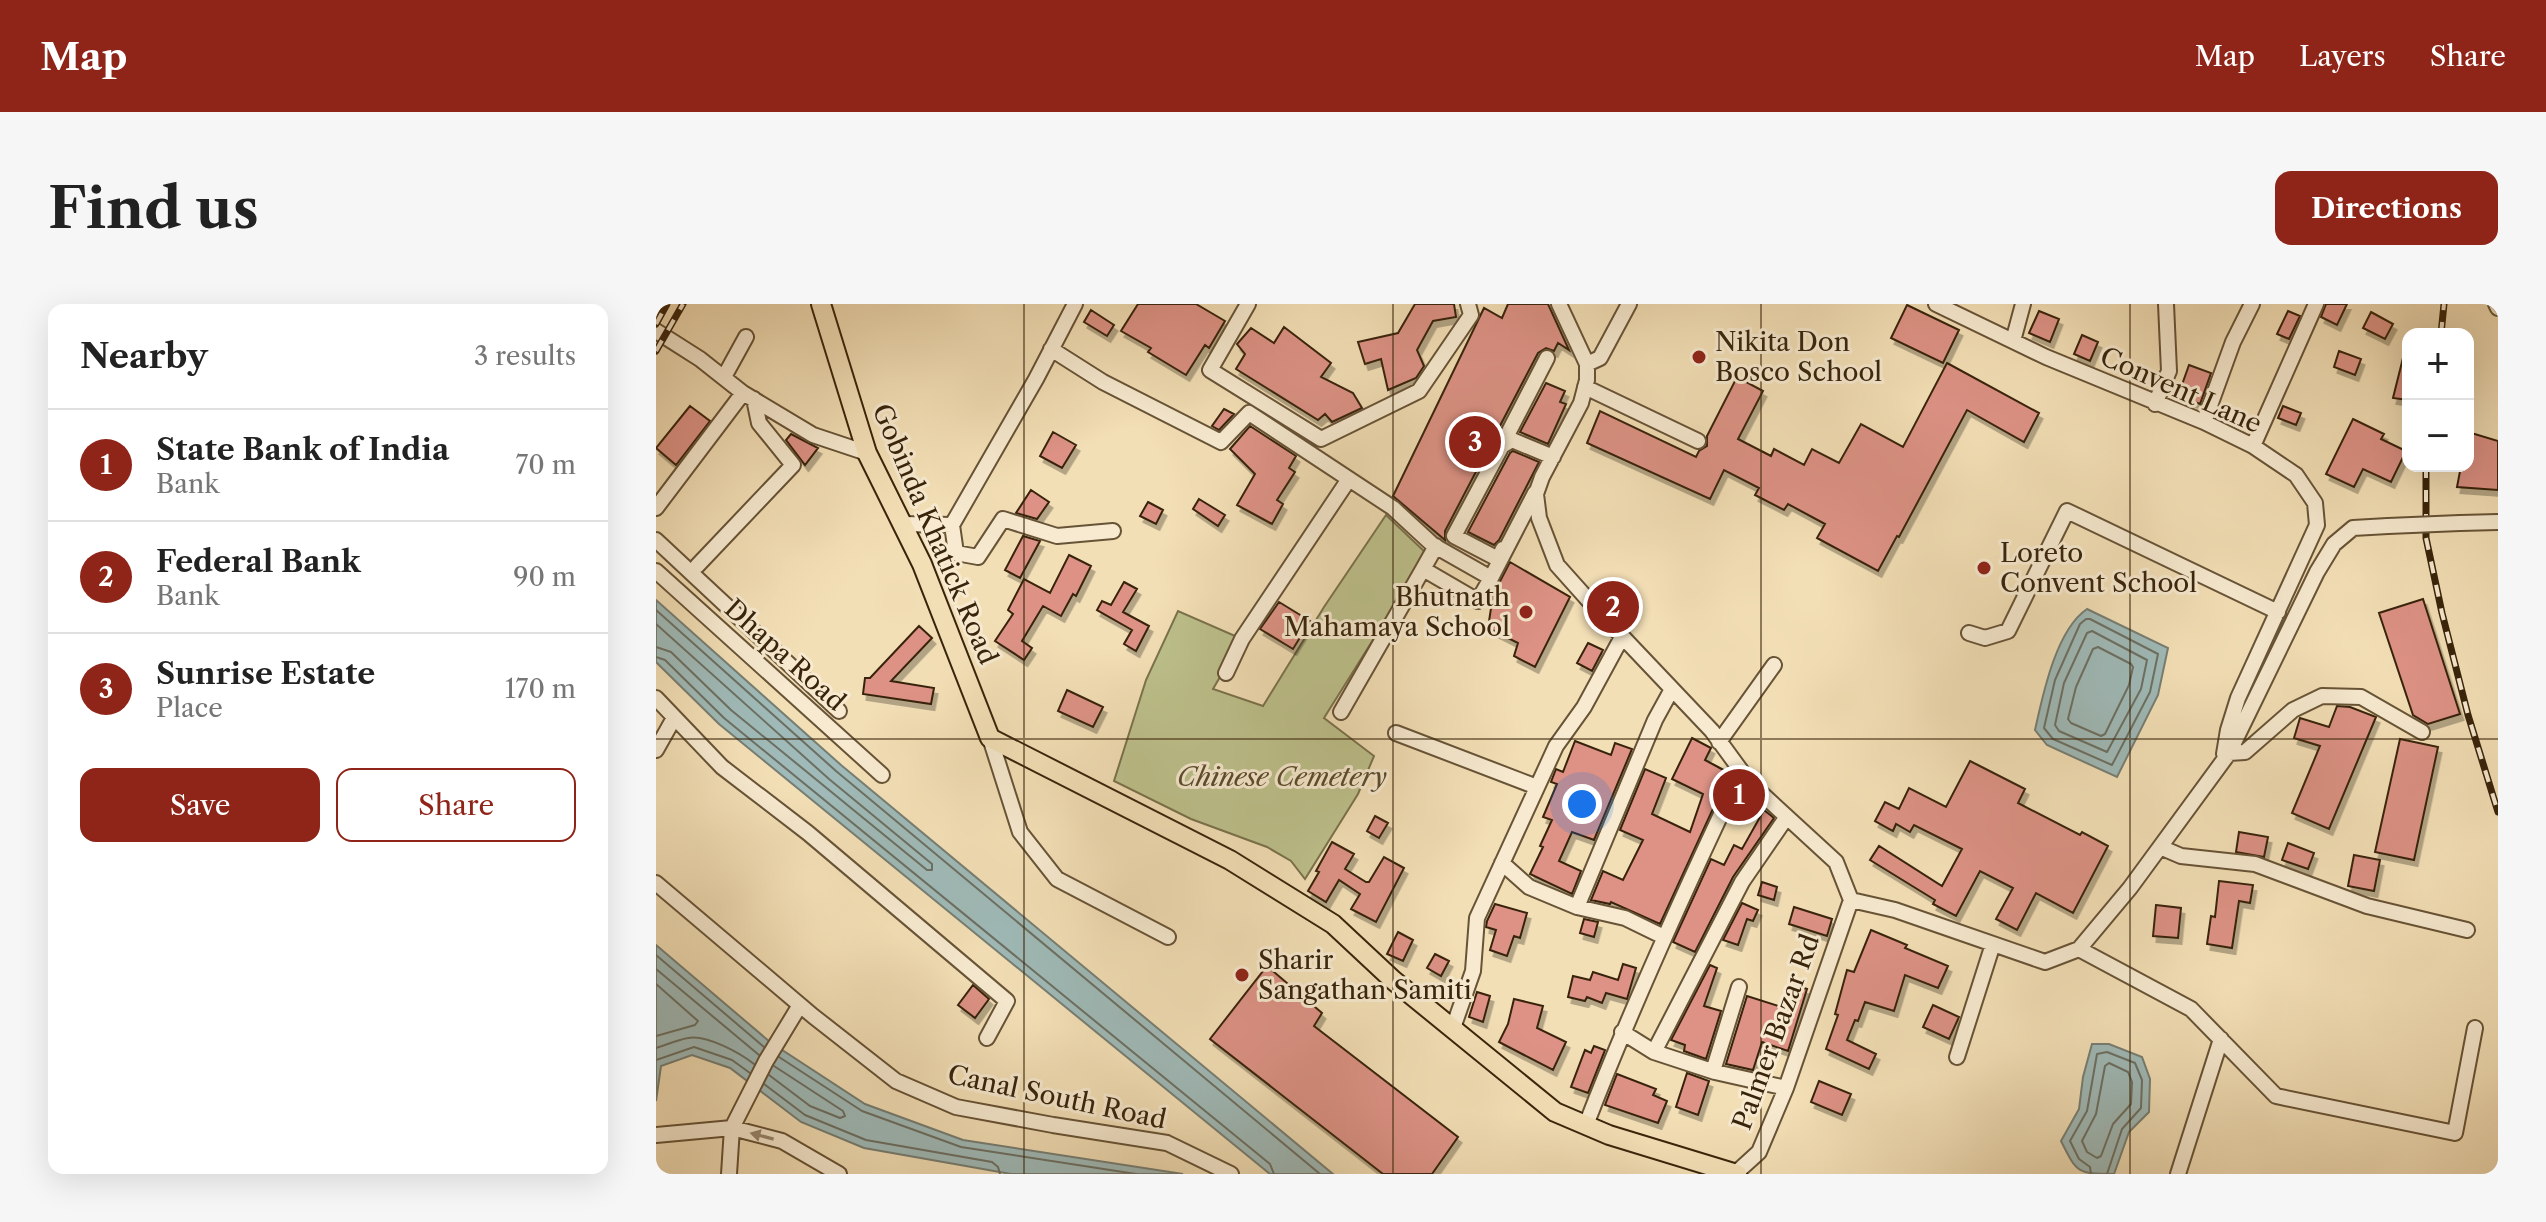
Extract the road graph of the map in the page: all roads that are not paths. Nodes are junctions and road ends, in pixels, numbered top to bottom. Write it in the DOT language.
graph roads {
  1 [pos="821,304"];
  2 [pos="1075,304"];
  3 [pos="1248,304"];
  4 [pos="1468,304"];
  5 [pos="1559,304"];
  6 [pos="1629,304"];
  7 [pos="1936,304"];
  8 [pos="2023,304"];
  9 [pos="2166,304"];
  10 [pos="2252,304"];
  11 [pos="2316,304"];
  12 [pos="1963,310"];
  13 [pos="656,331"];
  14 [pos="746,337"];
  15 [pos="2013,341"];
  16 [pos="1051,349"];
  17 [pos="1547,358"];
  18 [pos="1587,364"];
  19 [pos="724,377"];
  20 [pos="1585,387"];
  21 [pos="749,396"];
  22 [pos="2155,404"];
  23 [pos="2204,422"];
  24 [pos="1698,441"];
  25 [pos="1502,446"];
  26 [pos="2253,446"];
  27 [pos="867,453"];
  28 [pos="1551,456"];
  29 [pos="1349,479"];
  30 [pos="1534,492"];
  31 [pos="656,508"];
  32 [pos="2498,522"];
  33 [pos="902,524"];
  34 [pos="952,525"];
  35 [pos="1113,531"];
  36 [pos="656,540"];
  37 [pos="1436,546"];
  38 [pos="697,566"];
  39 [pos="1423,569"];
  40 [pos="656,571"];
  41 [pos="1491,578"];
  42 [pos="2278,612"];
  43 [pos="1969,633"];
  44 [pos="1622,637"];
  45 [pos="1774,665"];
  46 [pos="1226,673"];
  47 [pos="1672,689"];
  48 [pos="656,698"];
  49 [pos="839,711"];
  50 [pos="1341,712"];
  51 [pos="674,718"];
  52 [pos="2422,732"];
  53 [pos="1396,733"];
  54 [pos="990,738"];
  55 [pos="1719,742"];
  56 [pos="656,750"];
  57 [pos="2226,757"];
  58 [pos="1743,774"];
  59 [pos="882,775"];
  60 [pos="1537,787"];
  61 [pos="1786,818"];
  62 [pos="2160,847"];
  63 [pos="1502,863"];
  64 [pos="657,886"];
  65 [pos="1851,900"];
  66 [pos="1577,907"];
  67 [pos="2467,930"];
  68 [pos="1168,937"];
  69 [pos="1664,937"];
  70 [pos="1993,944"];
  71 [pos="2079,949"];
  72 [pos="1739,987"];
  73 [pos="800,1005"];
  74 [pos="1453,1028"];
  75 [pos="2475,1028"];
  76 [pos="1622,1032"];
  77 [pos="987,1038"];
  78 [pos="2221,1039"];
  79 [pos="1654,1052"];
  80 [pos="1957,1057"];
  81 [pos="1713,1071"];
  82 [pos="1786,1088"];
  83 [pos="1586,1125"];
  84 [pos="732,1128"];
  85 [pos="656,1135"];
  86 [pos="1737,1173"];
  87 [pos="729,1174"];
  88 [pos="839,1174"];
  89 [pos="1231,1174"];
  90 [pos="2178,1174"];
  1 -- 27 [label="main road, Gobinda Khatick Road"];
  2 -- 16 [label="street"];
  3 -- 4 [label="street"];
  5 -- 18 [label="street"];
  6 -- 18 [label="street"];
  7 -- 12 [label="street, Convent Lane"];
  8 -- 15 [label="street"];
  9 -- 22 [label="street"];
  10 -- 23 [label="street"];
  11 -- 26 [label="street"];
  12 -- 15 [label="street, Convent Lane"];
  13 -- 19 [label="street"];
  14 -- 19 [label="street"];
  15 -- 22 [label="street, Convent Lane"];
  16 -- 29 [label="street"];
  16 -- 34 [label="street"];
  17 -- 25 [label="street"];
  18 -- 20 [label="street"];
  19 -- 21 [label="street"];
  20 -- 24 [label="street"];
  20 -- 28 [label="street"];
  21 -- 27 [label="street"];
  21 -- 31 [label="street"];
  21 -- 38 [label="street"];
  22 -- 23 [label="street, Convent Lane"];
  23 -- 26 [label="street, Convent Lane"];
  25 -- 28 [label="street"];
  25 -- 30 [label="street"];
  26 -- 42 [label="street, Convent Lane"];
  27 -- 33 [label="main road, Gobinda Khatick Road"];
  28 -- 30 [label="street"];
  29 -- 37 [label="street"];
  29 -- 46 [label="street"];
  30 -- 41 [label="street"];
  30 -- 44 [label="street"];
  32 -- 57 [label="street, Convent Lane, bridge"];
  33 -- 34 [label="street"];
  33 -- 54 [label="main road, Gobinda Khatick Road"];
  34 -- 35 [label="street"];
  36 -- 49 [label="street"];
  37 -- 39 [label="street"];
  37 -- 41 [label="street"];
  39 -- 41 [label="street"];
  39 -- 50 [label="street"];
  40 -- 59 [label="street, Dhapa Road"];
  42 -- 43 [label="street"];
  42 -- 57 [label="street, Convent Lane"];
  44 -- 47 [label="street"];
  44 -- 60 [label="street"];
  45 -- 55 [label="street"];
  47 -- 55 [label="street"];
  47 -- 66 [label="street"];
  48 -- 51 [label="street"];
  51 -- 56 [label="street"];
  51 -- 77 [label="street"];
  52 -- 57 [label="street"];
  53 -- 60 [label="street"];
  54 -- 68 [label="street"];
  54 -- 74 [label="main road"];
  55 -- 58 [label="street"];
  57 -- 62 [label="street, Convent Lane"];
  58 -- 61 [label="street"];
  58 -- 69 [label="street"];
  60 -- 63 [label="street"];
  61 -- 65 [label="street"];
  61 -- 79 [label="street"];
  62 -- 67 [label="street"];
  62 -- 71 [label="street, Convent Lane"];
  63 -- 66 [label="street"];
  63 -- 74 [label="street"];
  64 -- 73 [label="street, Canal South Road"];
  65 -- 70 [label="street"];
  65 -- 82 [label="street, Palmer Bazar Rd"];
  66 -- 69 [label="street"];
  69 -- 76 [label="street"];
  70 -- 71 [label="street"];
  70 -- 80 [label="street"];
  71 -- 78 [label="street"];
  72 -- 81 [label="street"];
  73 -- 84 [label="street"];
  73 -- 89 [label="street, Canal South Road"];
  74 -- 83 [label="main road"];
  75 -- 78 [label="street"];
  76 -- 79 [label="street"];
  76 -- 83 [label="street"];
  78 -- 90 [label="street"];
  79 -- 81 [label="street"];
  81 -- 82 [label="street"];
  82 -- 86 [label="street, Palmer Bazar Rd"];
  83 -- 86 [label="main road"];
  84 -- 85 [label="street"];
  84 -- 87 [label="street"];
  88 -- 84 [label="street, one-way"];
}
